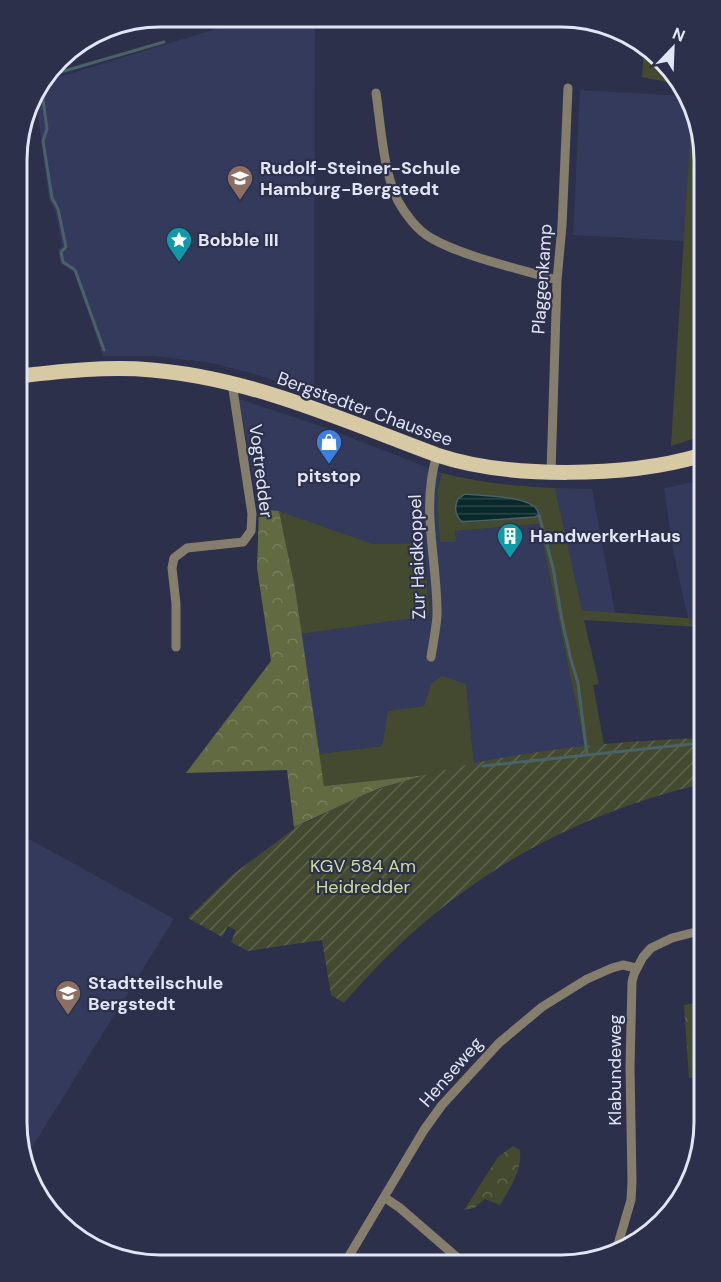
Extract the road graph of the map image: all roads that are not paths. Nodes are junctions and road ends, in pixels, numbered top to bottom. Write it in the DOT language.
graph roads {
  1 [pos="568,88"];
  2 [pos="376,93"];
  3 [pos="557,280"];
  4 [pos="27,375"];
  5 [pos="232,383"];
  6 [pos="437,455"];
  7 [pos="694,457"];
  8 [pos="551,472"];
  9 [pos="176,646"];
  10 [pos="431,657"];
  11 [pos="694,932"];
  12 [pos="636,968"];
  13 [pos="384,1197"];
  14 [pos="619,1241"];
  15 [pos="350,1255"];
  16 [pos="454,1255"];
  1 -- 3 [label="street, Plaggenkamp"];
  2 -- 3 [label="street"];
  3 -- 8 [label="street, Plaggenkamp"];
  4 -- 5 [label="main road, Bergstedter Chaussee"];
  5 -- 6 [label="main road, Bergstedter Chaussee"];
  5 -- 9 [label="street, Vogtredder"];
  6 -- 8 [label="main road, Bergstedter Chaussee"];
  6 -- 10 [label="street, Zur Haidkoppel"];
  7 -- 8 [label="main road, Bergstedter Chaussee"];
  11 -- 12 [label="street"];
  12 -- 13 [label="street, Henseweg"];
  12 -- 14 [label="street, Klabundeweg"];
  13 -- 15 [label="street, Henseweg"];
  13 -- 16 [label="street"];
}
